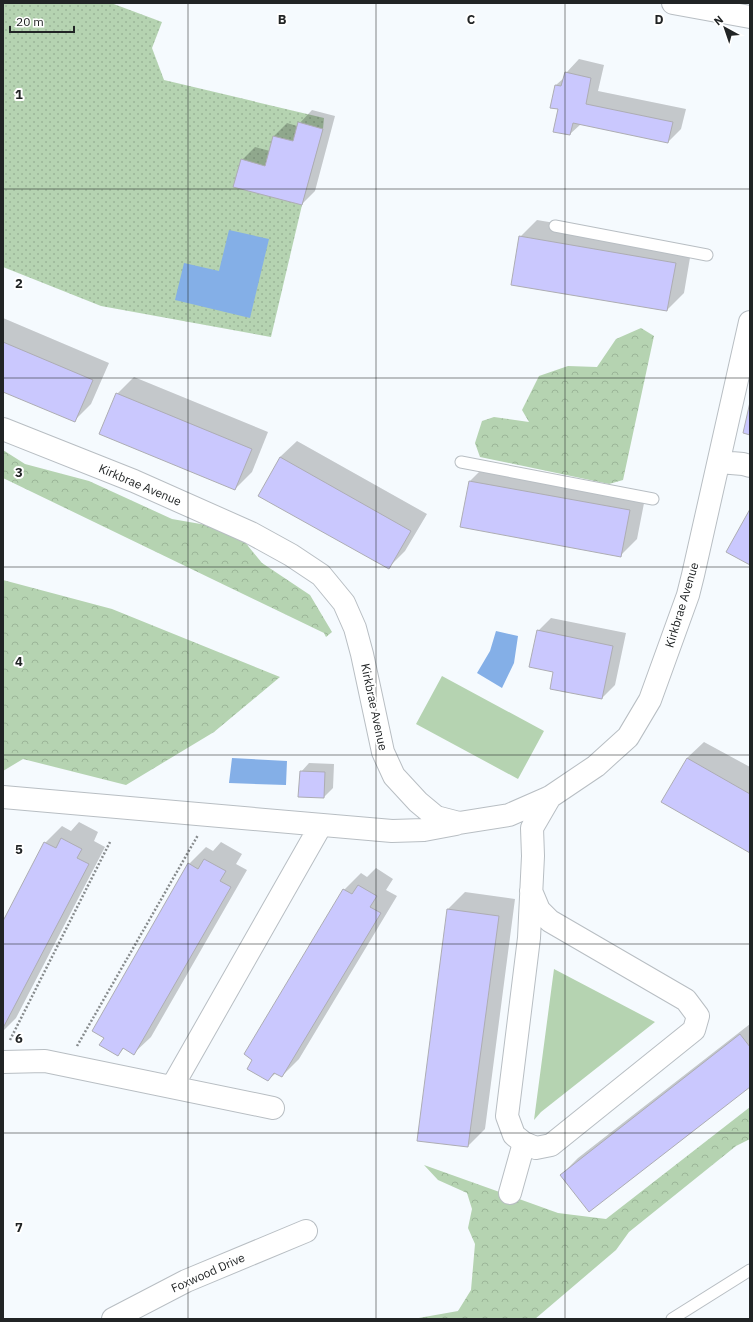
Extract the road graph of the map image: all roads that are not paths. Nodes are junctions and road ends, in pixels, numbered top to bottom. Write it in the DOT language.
graph roads {
  1 [pos="673,3"];
  2 [pos="750,17"];
  3 [pos="555,226"];
  4 [pos="707,255"];
  5 [pos="750,322"];
  6 [pos="3,429"];
  7 [pos="460,462"];
  8 [pos="719,462"];
  9 [pos="750,466"];
  10 [pos="653,499"];
  11 [pos="550,797"];
  12 [pos="5,802"];
  13 [pos="460,823"];
  14 [pos="321,825"];
  15 [pos="531,891"];
  16 [pos="6,1053"];
  17 [pos="172,1087"];
  18 [pos="272,1108"];
  19 [pos="524,1143"];
  20 [pos="510,1194"];
  21 [pos="306,1231"];
  22 [pos="750,1270"];
  23 [pos="113,1319"];
  24 [pos="672,1319"];
  1 -- 2 [label="street"];
  3 -- 4 [label="lane"];
  5 -- 8 [label="street, Kirkbrae Avenue"];
  6 -- 13 [label="street, Kirkbrae Avenue"];
  7 -- 10 [label="lane"];
  8 -- 9 [label="street"];
  8 -- 11 [label="street, Kirkbrae Avenue"];
  11 -- 13 [label="street, Kirkbrae Avenue"];
  11 -- 15 [label="street"];
  12 -- 14 [label="street"];
  13 -- 14 [label="street"];
  14 -- 17 [label="street"];
  15 -- 19 [label="street"];
  15 -- 19 [label="street"];
  16 -- 17 [label="street"];
  17 -- 18 [label="street"];
  19 -- 20 [label="street"];
  21 -- 23 [label="street, Foxwood Drive"];
  22 -- 24 [label="lane"];
}
